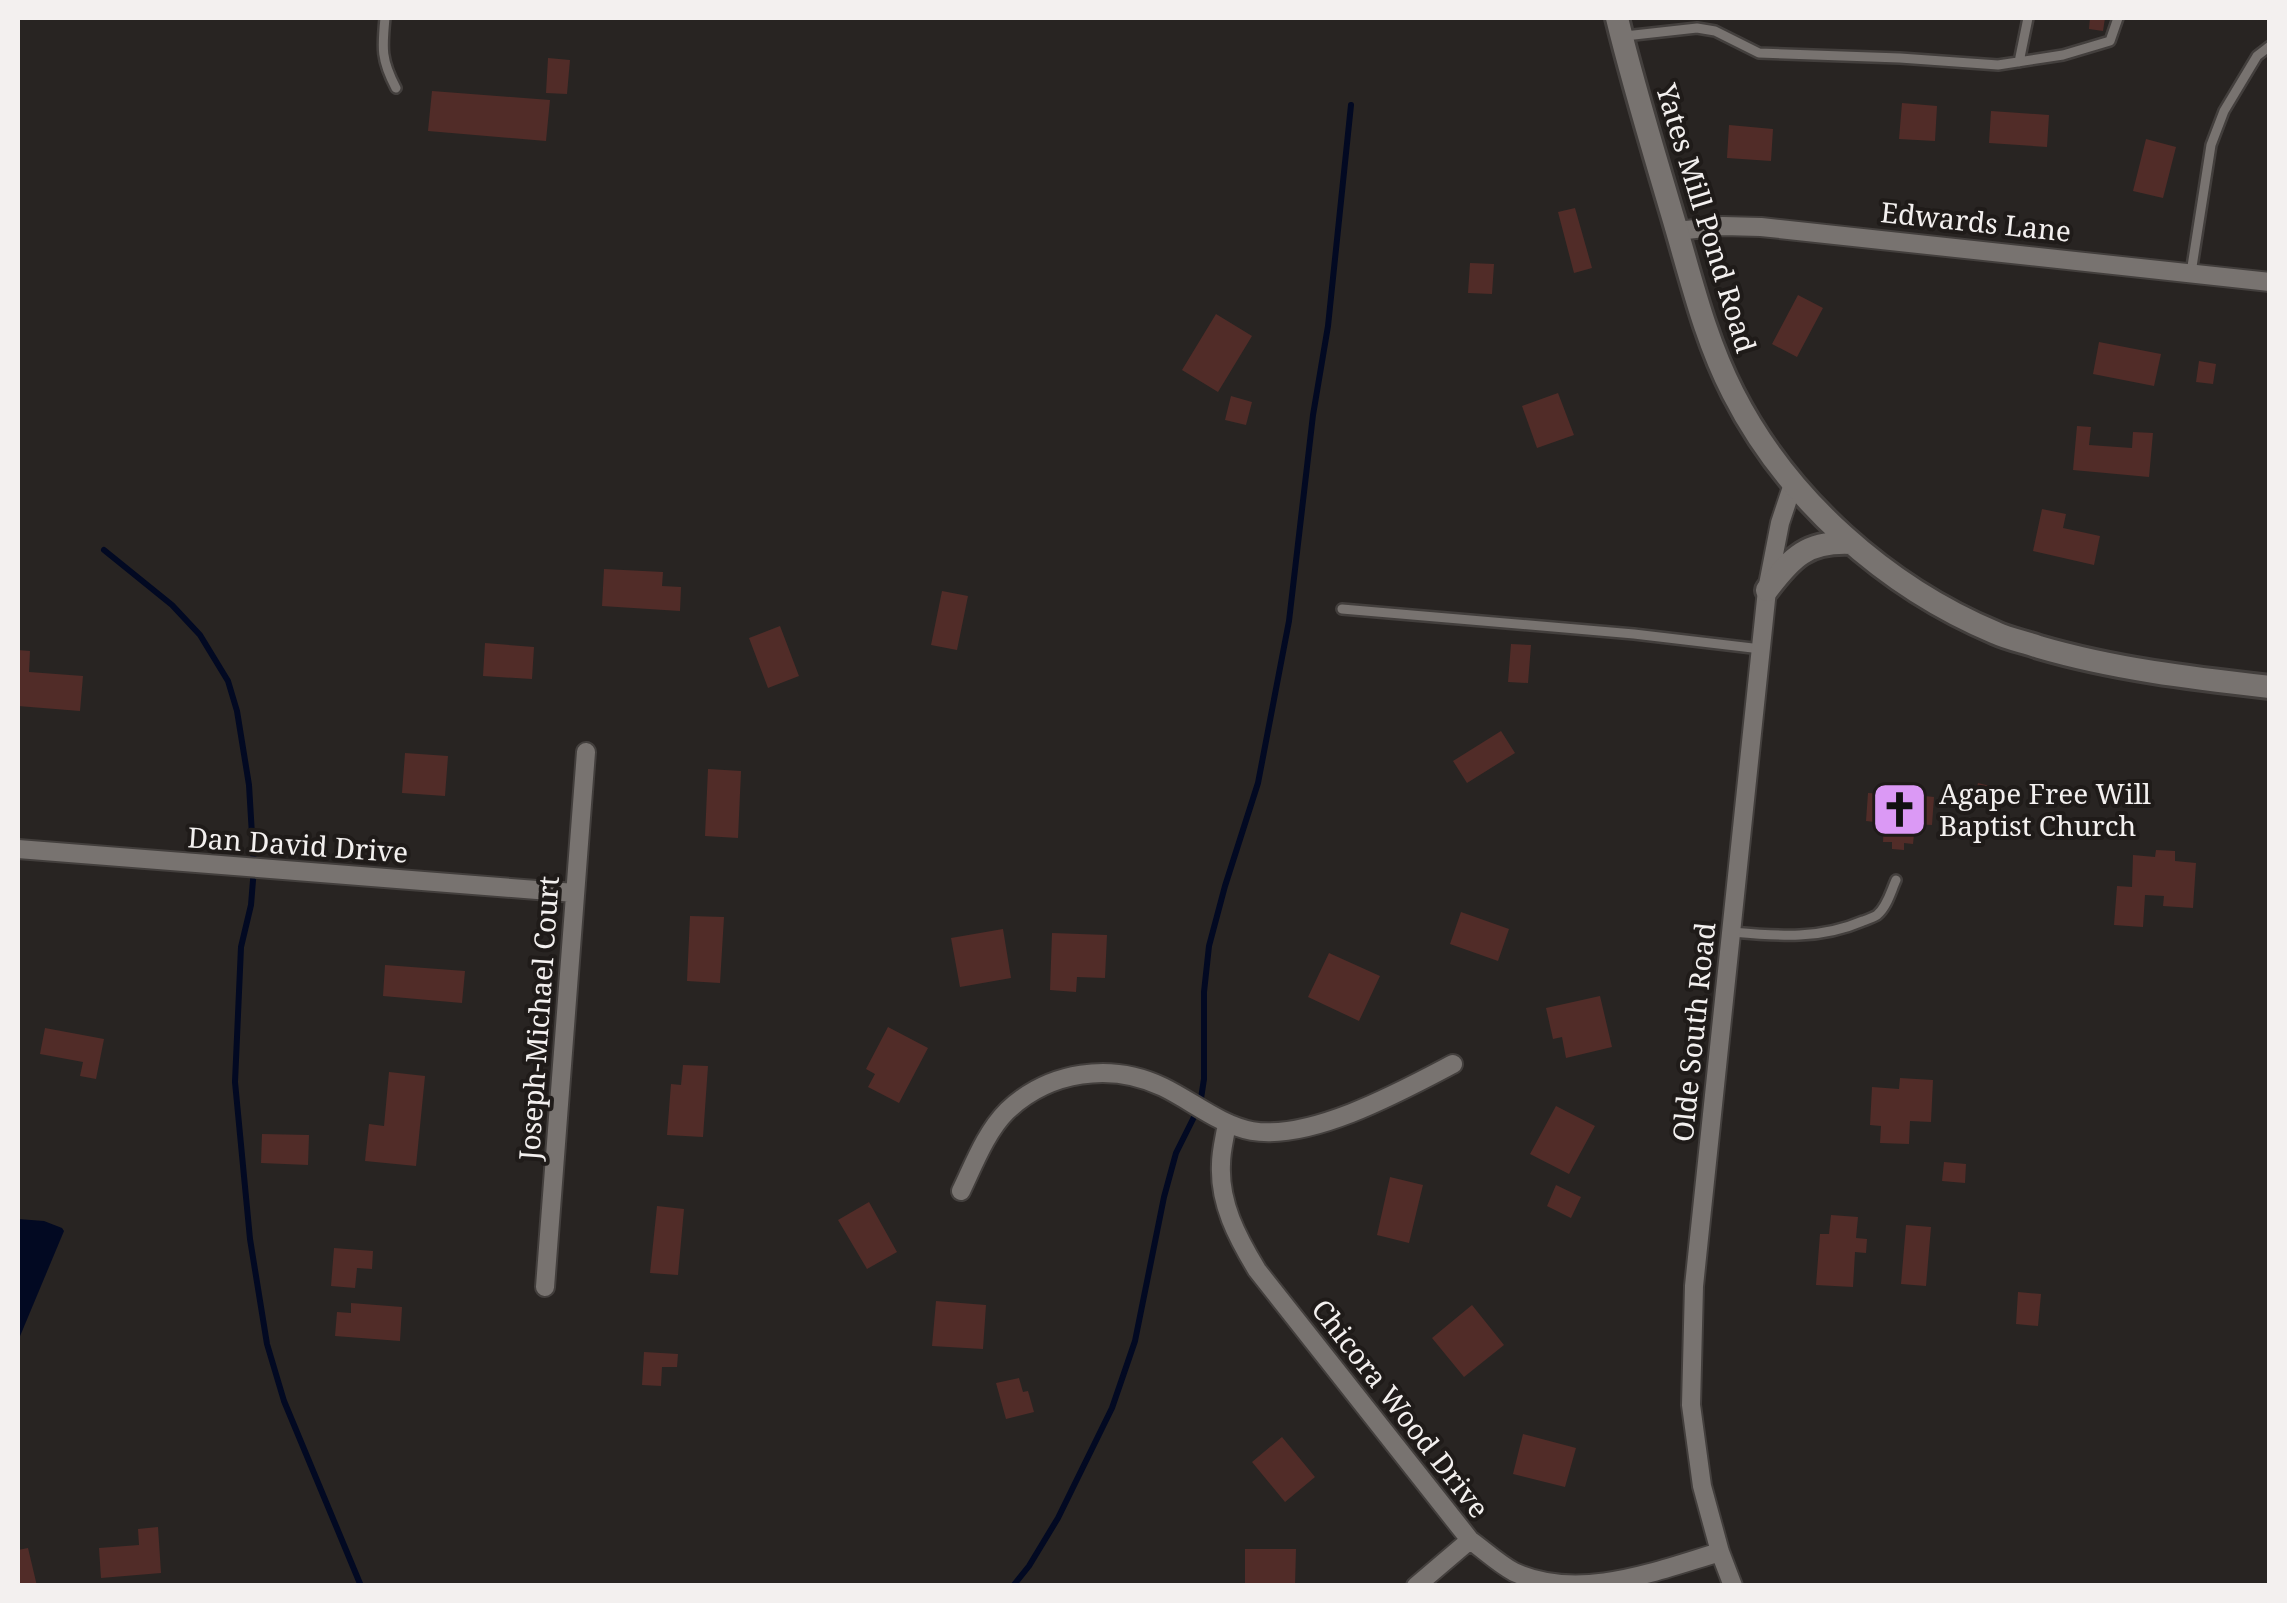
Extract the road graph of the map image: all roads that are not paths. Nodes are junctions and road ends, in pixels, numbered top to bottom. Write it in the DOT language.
graph roads {
  1 [pos="385,18"];
  2 [pos="2028,18"];
  3 [pos="2118,18"];
  4 [pos="1620,27"];
  5 [pos="2270,46"];
  6 [pos="2018,62"];
  7 [pos="396,88"];
  8 [pos="1677,231"];
  9 [pos="2191,272"];
  10 [pos="2270,282"];
  11 [pos="1793,484"];
  12 [pos="1850,543"];
  13 [pos="1768,590"];
  14 [pos="1342,609"];
  15 [pos="1761,649"];
  16 [pos="2270,686"];
  17 [pos="586,752"];
  18 [pos="18,849"];
  19 [pos="1896,880"];
  20 [pos="575,893"];
  21 [pos="1732,932"];
  22 [pos="1453,1064"];
  23 [pos="1227,1123"];
  24 [pos="961,1190"];
  25 [pos="545,1287"];
  26 [pos="1470,1540"];
  27 [pos="1720,1552"];
  28 [pos="1416,1586"];
  29 [pos="1733,1586"];
  1 -- 7 [label="lane"];
  2 -- 6 [label="lane"];
  3 -- 6 [label="lane"];
  4 -- 6 [label="lane"];
  4 -- 8 [label="street, Yates Mill Pond Road"];
  5 -- 9 [label="lane"];
  8 -- 9 [label="street, Edwards Lane"];
  8 -- 11 [label="street, Yates Mill Pond Road"];
  9 -- 10 [label="street, Edwards Lane"];
  11 -- 12 [label="street, Yates Mill Pond Road"];
  11 -- 13 [label="street, Olde South Road"];
  12 -- 13 [label="street"];
  12 -- 16 [label="street, Yates Mill Pond Road"];
  13 -- 15 [label="street, Olde South Road"];
  14 -- 15 [label="lane"];
  15 -- 21 [label="street, Olde South Road"];
  17 -- 20 [label="street, Joseph-Michael Court"];
  18 -- 20 [label="street, Dan David Drive"];
  19 -- 21 [label="lane"];
  20 -- 25 [label="street, Joseph-Michael Court"];
  21 -- 27 [label="street, Olde South Road"];
  22 -- 23 [label="street"];
  23 -- 24 [label="street"];
  23 -- 26 [label="street, Chicora Wood Drive"];
  26 -- 27 [label="street, Chicora Wood Drive"];
  26 -- 28 [label="street"];
  27 -- 29 [label="street, Olde South Road"];
}
